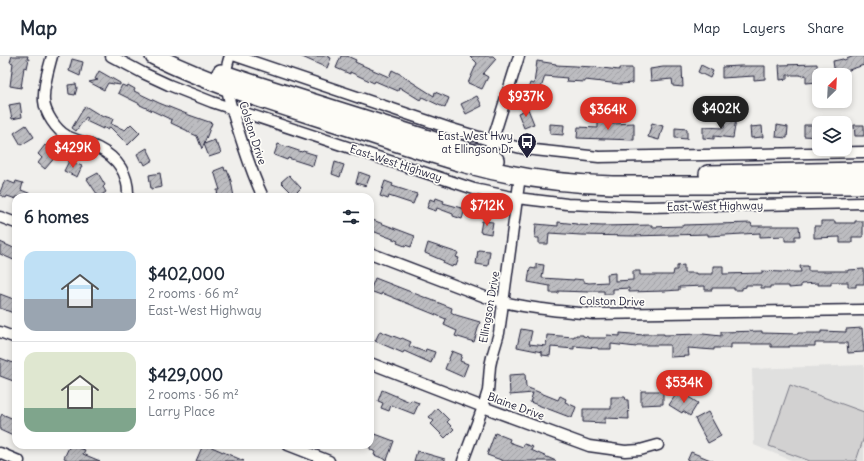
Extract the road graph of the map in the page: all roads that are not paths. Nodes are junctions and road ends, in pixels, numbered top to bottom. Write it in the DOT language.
graph roads {
  1 [pos="52,56"];
  2 [pos="111,56"];
  3 [pos="154,56"];
  4 [pos="180,56"];
  5 [pos="230,56"];
  6 [pos="236,56"];
  7 [pos="519,56"];
  8 [pos="227,81"];
  9 [pos="232,108"];
  10 [pos="492,141"];
  11 [pos="864,152"];
  12 [pos="487,158"];
  13 [pos="864,170"];
  14 [pos="520,176"];
  15 [pos="864,185"];
  16 [pos="128,193"];
  17 [pos="261,193"];
  18 [pos="517,198"];
  19 [pos="864,203"];
  20 [pos="0,217"];
  21 [pos="12,222"];
  22 [pos="374,255"];
  23 [pos="504,303"];
  24 [pos="864,310"];
  25 [pos="0,332"];
  26 [pos="12,336"];
  27 [pos="374,365"];
  28 [pos="483,407"];
  29 [pos="658,445"];
  30 [pos="298,449"];
  31 [pos="0,453"];
  32 [pos="20,461"];
  33 [pos="328,461"];
  34 [pos="463,461"];
  1 -- 16 [label="street"];
  2 -- 9 [label="street, East-West Highway"];
  3 -- 8 [label="main road, East-West Highway"];
  4 -- 8 [label="main road, East-West Highway"];
  5 -- 8 [label="street"];
  6 -- 10 [label="street"];
  7 -- 10 [label="street"];
  8 -- 9 [label="street, Colston Drive"];
  8 -- 12 [label="main road, East-West Highway"];
  8 -- 14 [label="main road, East-West Highway"];
  9 -- 17 [label="street, Colston Drive"];
  9 -- 18 [label="street, East-West Highway"];
  10 -- 11 [label="street"];
  10 -- 12 [label="street"];
  12 -- 13 [label="main road, East-West Highway"];
  14 -- 15 [label="main road, East-West Highway"];
  14 -- 18 [label="street, Ellingson Drive"];
  18 -- 19 [label="street, East-West Highway"];
  18 -- 23 [label="street, Ellingson Drive"];
  20 -- 21 [label="street"];
  22 -- 23 [label="street, Colston Drive"];
  23 -- 24 [label="street, Colston Drive"];
  23 -- 28 [label="street, Ellingson Drive"];
  25 -- 26 [label="street"];
  27 -- 28 [label="street, Blaine Drive"];
  28 -- 29 [label="street, Blaine Drive"];
  28 -- 34 [label="street, Ellingson Drive"];
  30 -- 33 [label="street"];
  31 -- 32 [label="street"];
}
